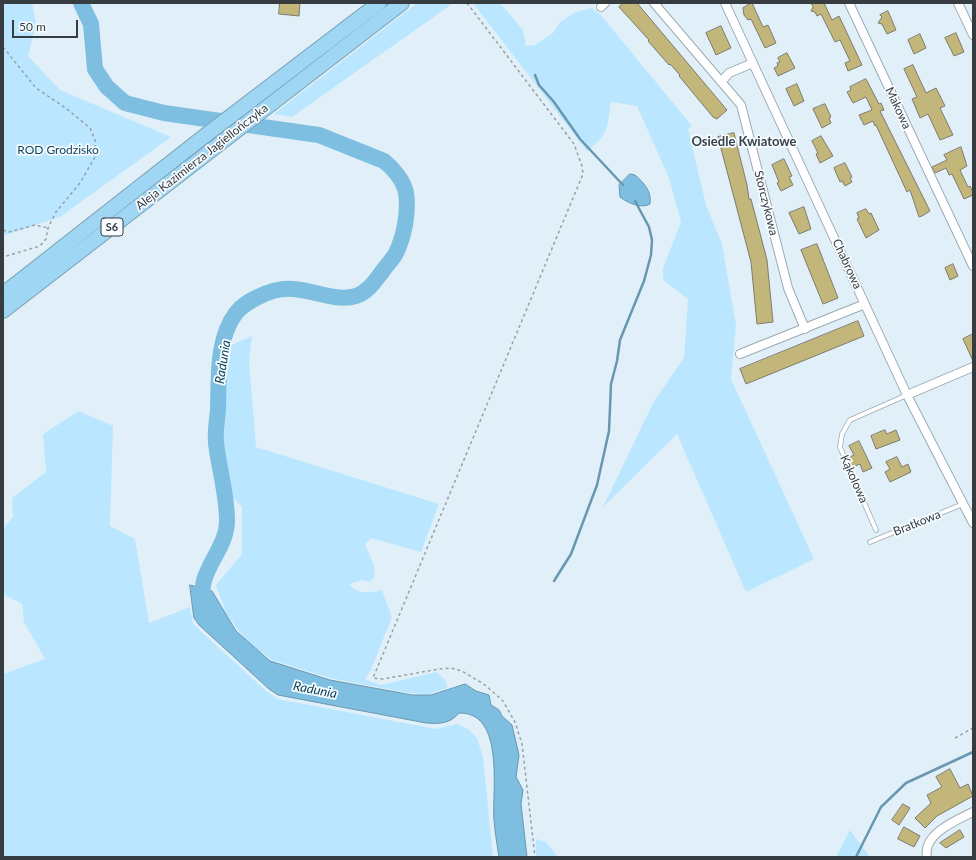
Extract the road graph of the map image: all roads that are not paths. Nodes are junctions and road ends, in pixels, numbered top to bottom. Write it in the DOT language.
graph roads {
  1 [pos="379,3"];
  2 [pos="402,3"];
  3 [pos="654,3"];
  4 [pos="725,3"];
  5 [pos="849,3"];
  6 [pos="958,3"];
  7 [pos="973,36"];
  8 [pos="753,63"];
  9 [pos="722,81"];
  10 [pos="973,266"];
  11 [pos="3,294"];
  12 [pos="865,304"];
  13 [pos="3,311"];
  14 [pos="805,329"];
  15 [pos="740,354"];
  16 [pos="973,367"];
  17 [pos="907,395"];
  18 [pos="963,504"];
  19 [pos="973,523"];
  20 [pos="876,530"];
  21 [pos="870,542"];
  22 [pos="973,812"];
  23 [pos="927,857"];
  1 -- 11 [label="highway, Aleja Kazimierza Jagiellończyka / S6"];
  2 -- 13 [label="highway, Aleja Kazimierza Jagiellończyka / S6"];
  3 -- 9 [label="street, Storczykowa"];
  4 -- 8 [label="street, Chabrowa"];
  5 -- 10 [label="street, Makowa"];
  6 -- 7 [label="street"];
  8 -- 9 [label="street"];
  8 -- 12 [label="street, Chabrowa"];
  9 -- 14 [label="street, Storczykowa"];
  12 -- 14 [label="street"];
  12 -- 17 [label="street, Chabrowa"];
  14 -- 15 [label="street"];
  16 -- 17 [label="street"];
  17 -- 18 [label="street, Chabrowa"];
  17 -- 20 [label="lane, Kąkolowa"];
  18 -- 19 [label="street, Chabrowa"];
  18 -- 21 [label="lane, Bratkowa"];
  22 -- 23 [label="street"];
}
